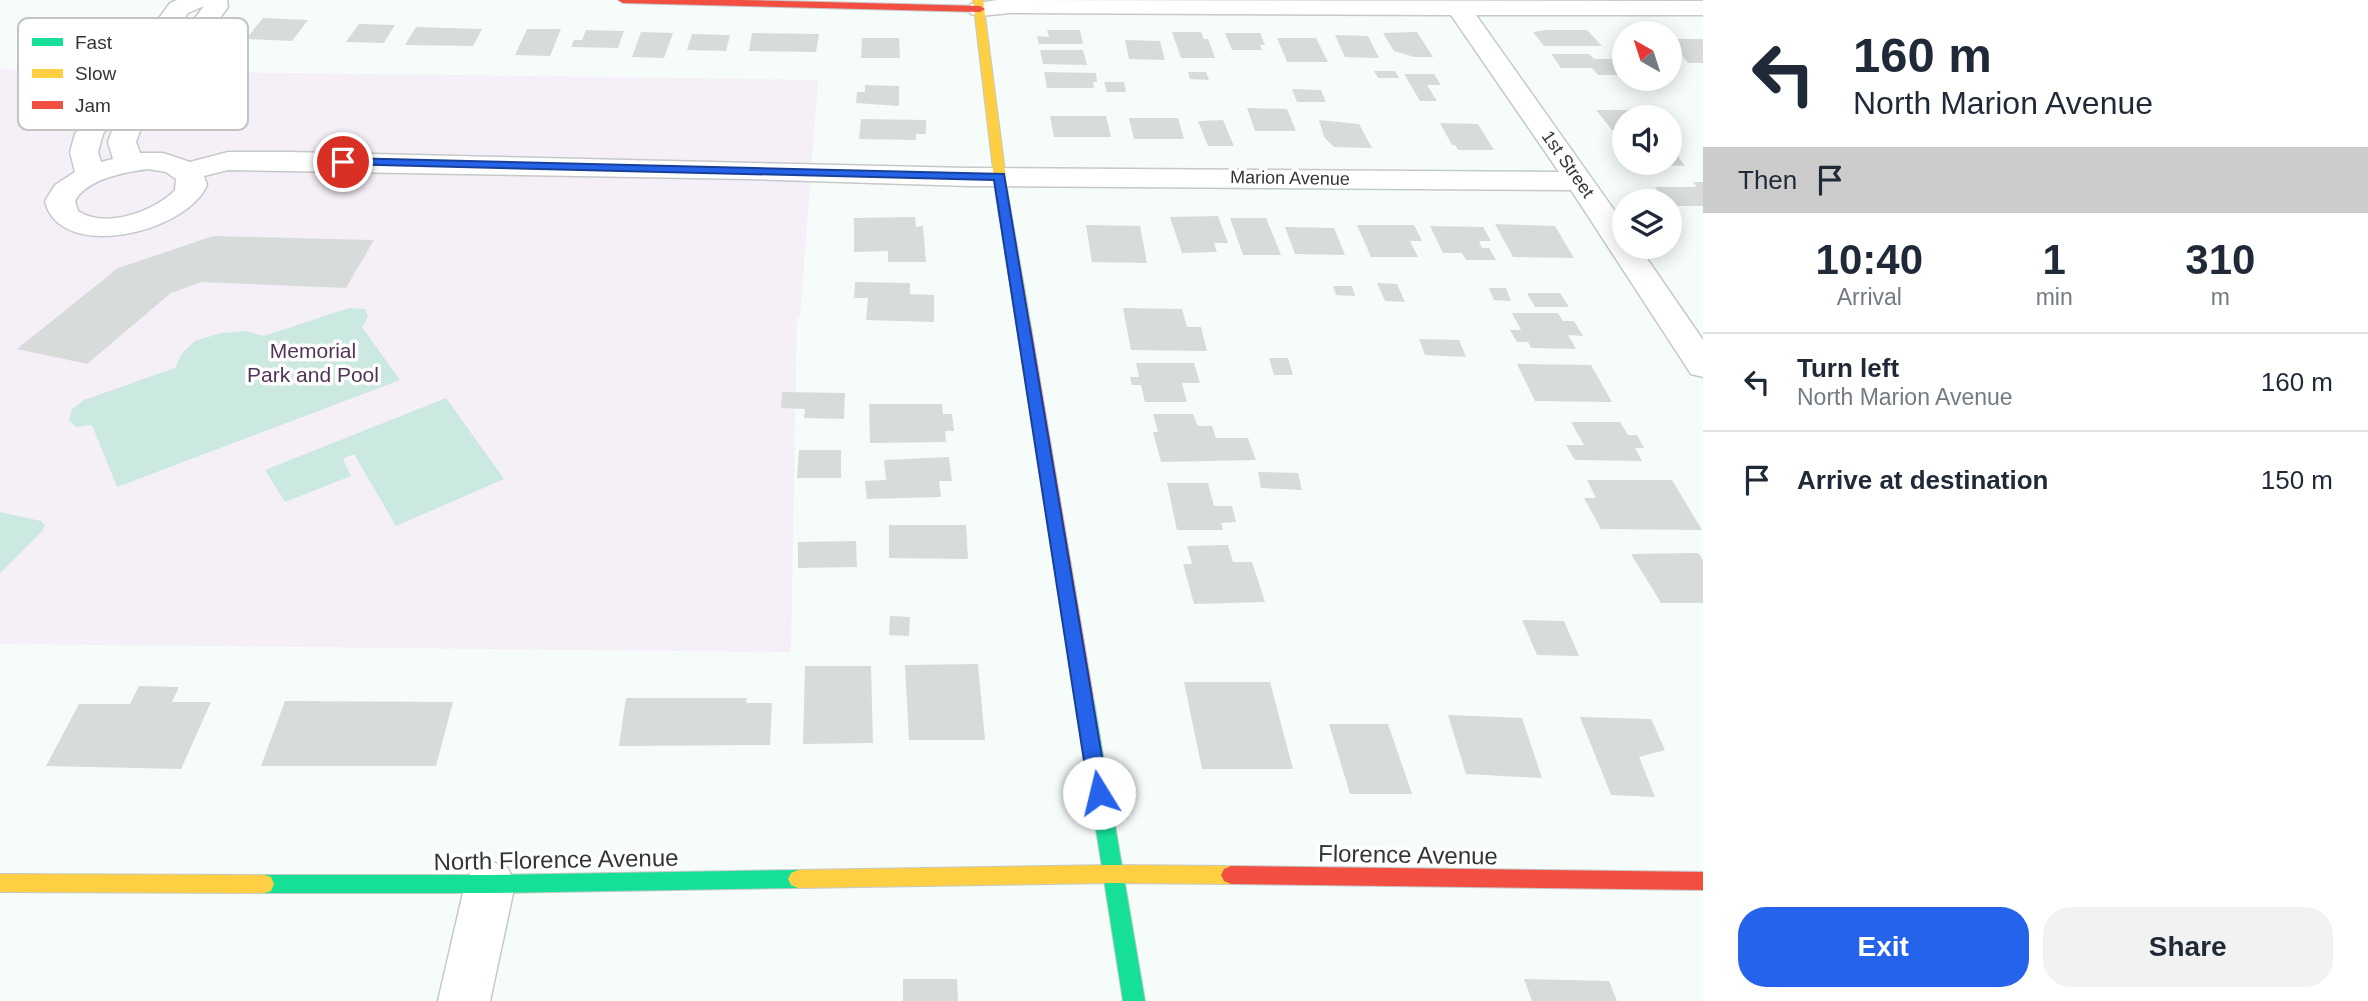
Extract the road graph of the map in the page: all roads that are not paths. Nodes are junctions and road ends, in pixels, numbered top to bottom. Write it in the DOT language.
graph roads {
  1 [pos="197,0"];
  2 [pos="215,0"];
  3 [pos="623,0"];
  4 [pos="1455,3"];
  5 [pos="979,4"];
  6 [pos="1703,8"];
  7 [pos="172,18"];
  8 [pos="208,18"];
  9 [pos="92,130"];
  10 [pos="126,130"];
  11 [pos="129,162"];
  12 [pos="188,171"];
  13 [pos="90,174"];
  14 [pos="999,177"];
  15 [pos="1580,181"];
  16 [pos="1703,366"];
  17 [pos="1112,874"];
  18 [pos="1703,881"];
  19 [pos="0,883"];
  20 [pos="489,884"];
  21 [pos="464,1001"];
  22 [pos="1134,1001"];
  1 -- 7 [label="street"];
  2 -- 8 [label="street"];
  3 -- 5 [label="street"];
  4 -- 5 [label="street"];
  4 -- 6 [label="street"];
  4 -- 15 [label="street, 1st Street"];
  5 -- 14 [label="street"];
  9 -- 13 [label="street"];
  10 -- 11 [label="street"];
  11 -- 12 [label="street"];
  11 -- 13 [label="street"];
  12 -- 13 [label="street"];
  12 -- 14 [label="street, Marion Avenue"];
  14 -- 15 [label="street, Marion Avenue"];
  14 -- 17 [label="street"];
  15 -- 16 [label="street, 1st Street"];
  17 -- 18 [label="street, Florence Avenue"];
  17 -- 20 [label="street, North Florence Avenue"];
  17 -- 22 [label="street"];
  19 -- 20 [label="street, North Florence Avenue"];
  20 -- 21 [label="street"];
}
